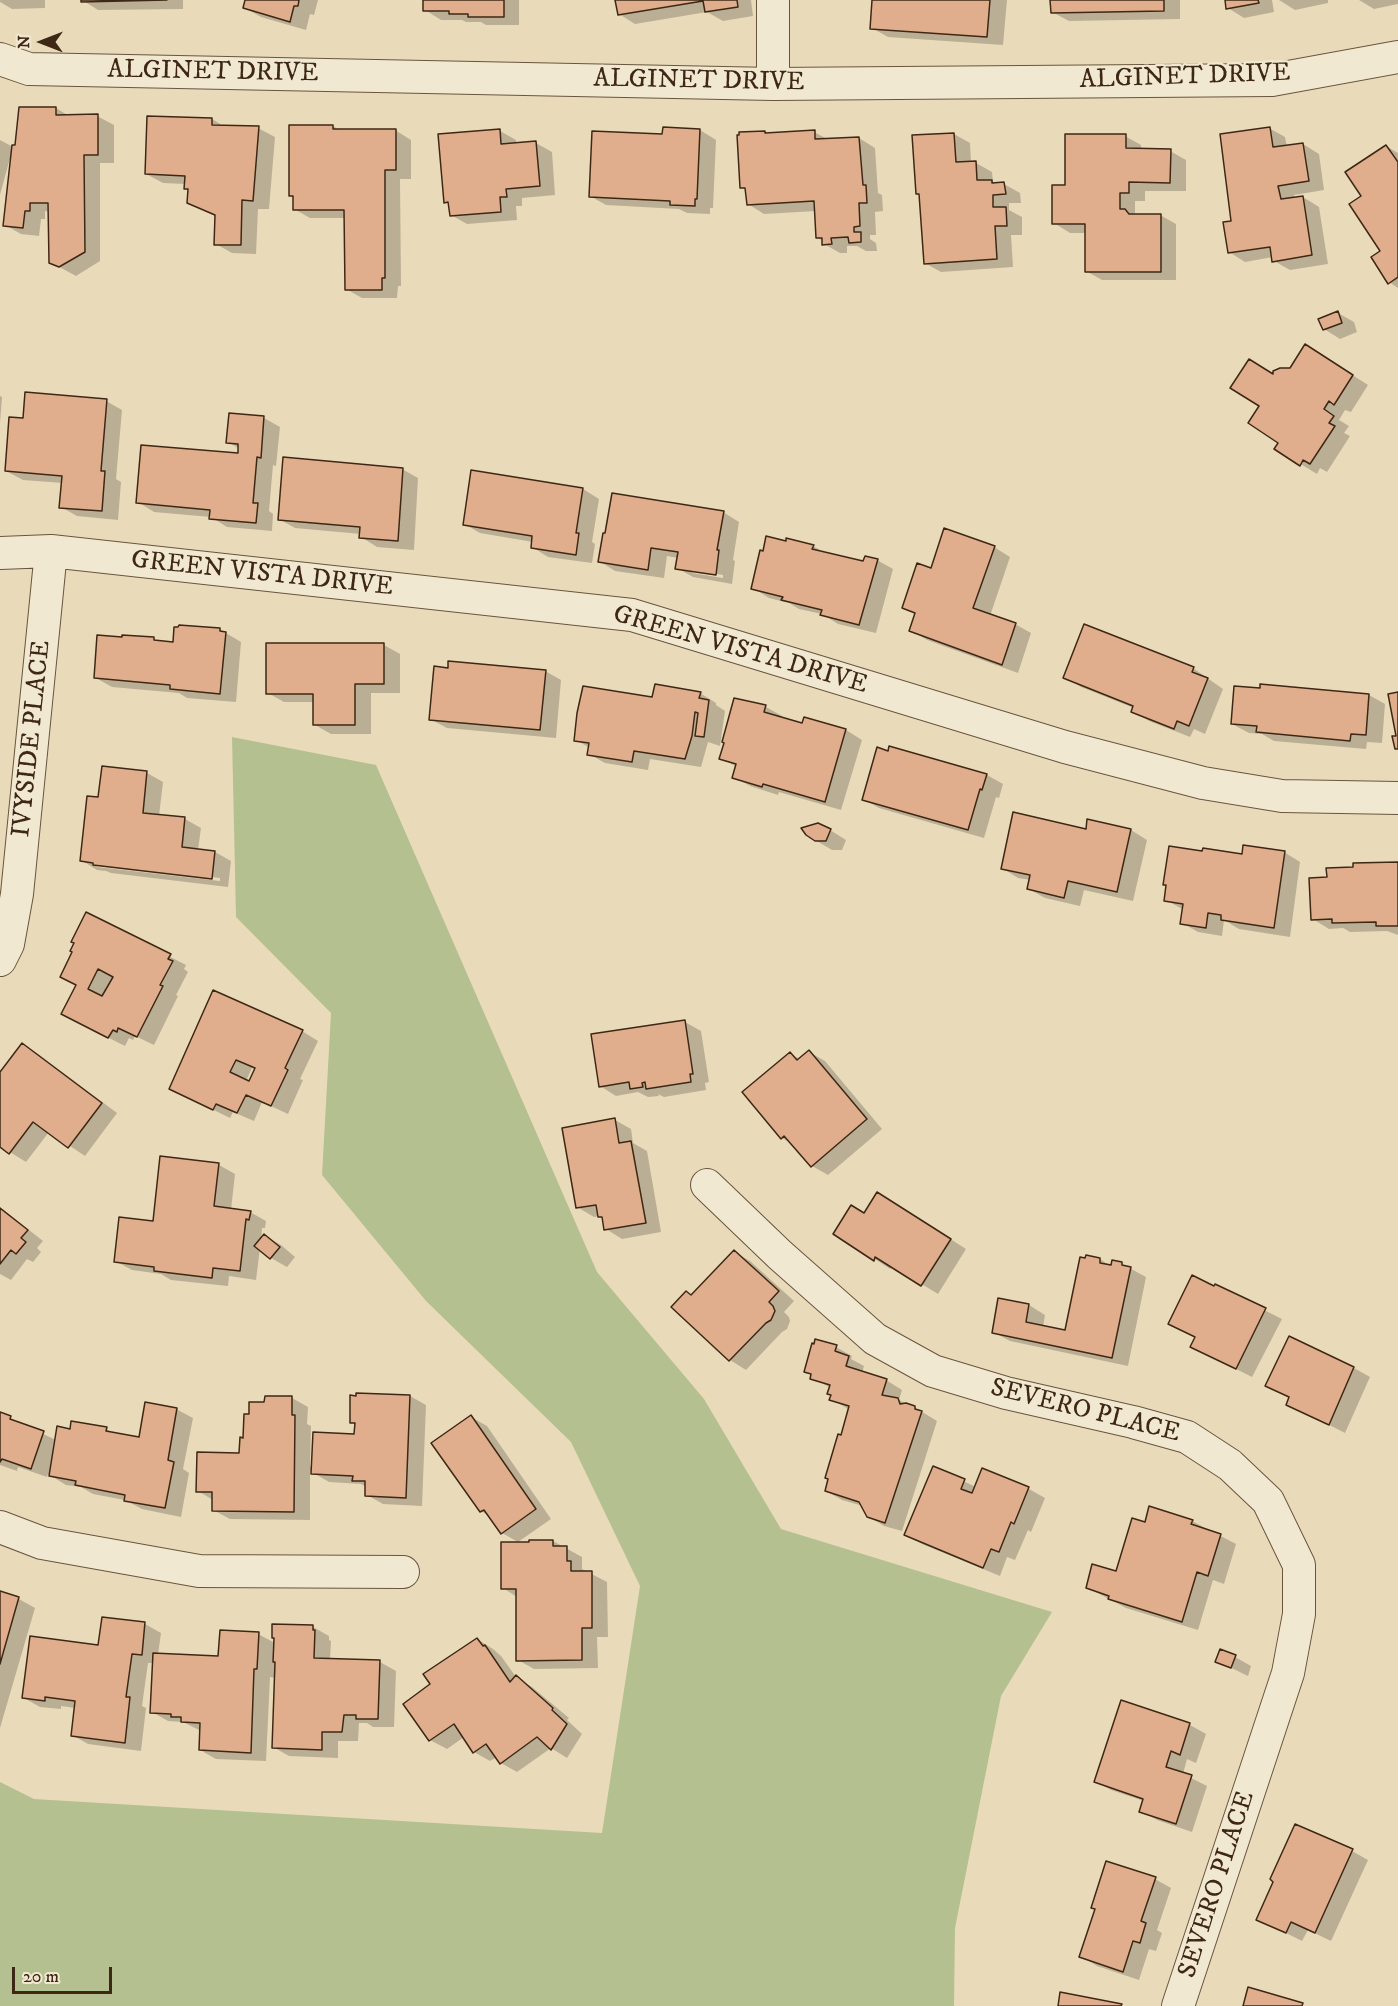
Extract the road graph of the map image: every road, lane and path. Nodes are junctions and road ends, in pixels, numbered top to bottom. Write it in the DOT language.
graph roads {
  1 [pos="773,0"];
  2 [pos="1398,57"];
  3 [pos="0,59"];
  4 [pos="773,84"];
  5 [pos="51,551"];
  6 [pos="0,553"];
  7 [pos="1398,798"];
  8 [pos="0,960"];
  9 [pos="707,1185"];
  10 [pos="0,1527"];
  11 [pos="403,1572"];
  12 [pos="1178,2006"];
  1 -- 4 [label="street"];
  2 -- 4 [label="street, ALGINET DRIVE"];
  3 -- 4 [label="street, ALGINET DRIVE"];
  5 -- 6 [label="street, GREEN VISTA DRIVE"];
  5 -- 7 [label="street, GREEN VISTA DRIVE"];
  5 -- 8 [label="street, IVYSIDE PLACE"];
  9 -- 12 [label="street, SEVERO PLACE"];
  10 -- 11 [label="street"];
}
